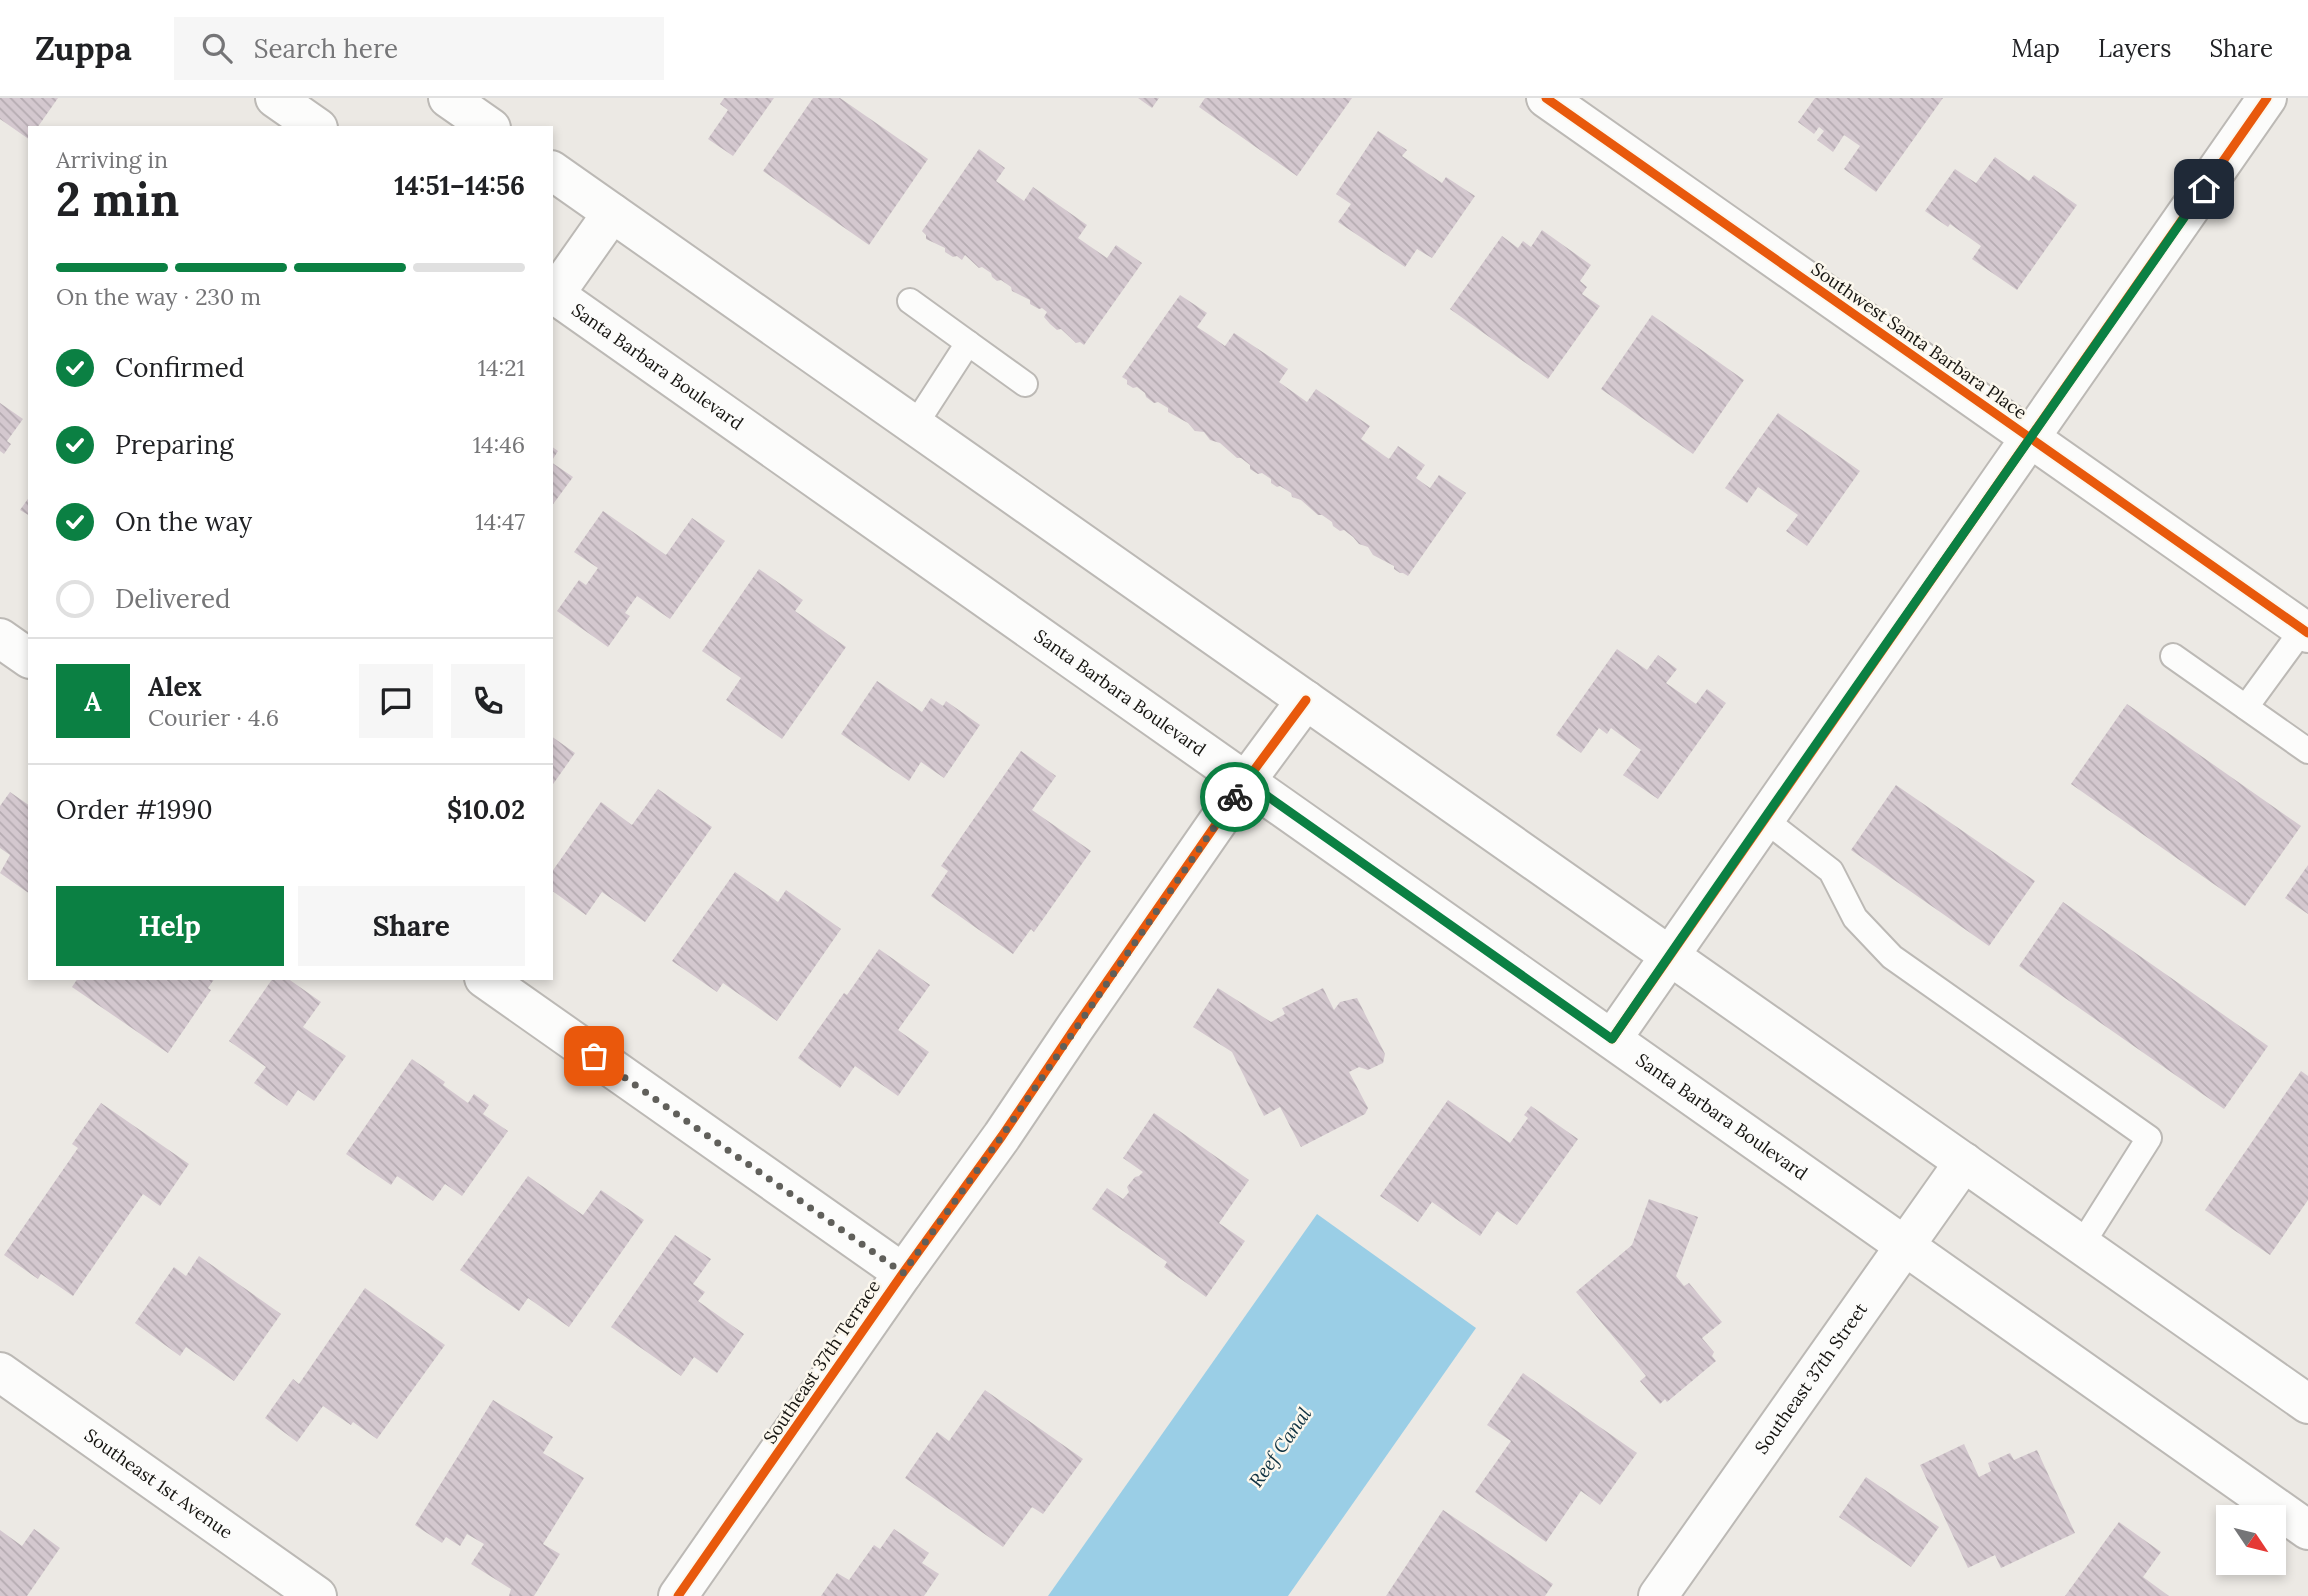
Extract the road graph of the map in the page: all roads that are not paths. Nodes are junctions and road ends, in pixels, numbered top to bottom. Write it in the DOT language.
graph roads {
  1 [pos="275,98"];
  2 [pos="448,98"];
  3 [pos="1546,98"];
  4 [pos="2267,98"];
  5 [pos="315,126"];
  6 [pos="488,126"];
  7 [pos="553,171"];
  8 [pos="612,213"];
  9 [pos="553,293"];
  10 [pos="909,301"];
  11 [pos="968,344"];
  12 [pos="1025,384"];
  13 [pos="915,425"];
  14 [pos="2031,439"];
  15 [pos="2305,631"];
  16 [pos="0,638"];
  17 [pos="2173,656"];
  18 [pos="28,658"];
  19 [pos="1306,700"];
  20 [pos="2246,707"];
  21 [pos="2308,751"];
  22 [pos="1246,781"];
  23 [pos="1763,819"];
  24 [pos="1670,955"];
  25 [pos="487,980"];
  26 [pos="1612,1039"];
  27 [pos="1964,1162"];
  28 [pos="2082,1244"];
  29 [pos="1906,1247"];
  30 [pos="903,1273"];
  31 [pos="0,1373"];
  32 [pos="2308,1404"];
  33 [pos="2308,1530"];
  34 [pos="317,1596"];
  35 [pos="678,1596"];
  36 [pos="1658,1596"];
  1 -- 5 [label="street"];
  2 -- 6 [label="street"];
  3 -- 14 [label="street, Southwest Santa Barbara Place"];
  4 -- 14 [label="street"];
  7 -- 8 [label="street"];
  8 -- 9 [label="street"];
  8 -- 13 [label="street"];
  9 -- 22 [label="street, Santa Barbara Boulevard"];
  10 -- 11 [label="lane"];
  11 -- 12 [label="lane"];
  11 -- 13 [label="lane"];
  13 -- 19 [label="street"];
  14 -- 15 [label="street, Southwest Santa Barbara Place"];
  14 -- 23 [label="street"];
  15 -- 20 [label="lane"];
  16 -- 18 [label="street"];
  17 -- 20 [label="lane"];
  19 -- 22 [label="street, Southeast 37th Terrace"];
  19 -- 24 [label="street"];
  20 -- 21 [label="lane"];
  22 -- 26 [label="street, Santa Barbara Boulevard"];
  22 -- 30 [label="street, Southeast 37th Terrace"];
  23 -- 24 [label="street"];
  23 -- 28 [label="lane"];
  24 -- 26 [label="street"];
  24 -- 27 [label="street"];
  25 -- 30 [label="street"];
  26 -- 29 [label="street, Santa Barbara Boulevard"];
  27 -- 28 [label="street"];
  27 -- 29 [label="street, Southeast 37th Street"];
  28 -- 32 [label="street"];
  29 -- 33 [label="street, Santa Barbara Boulevard"];
  29 -- 36 [label="street, Southeast 37th Street"];
  30 -- 35 [label="street, Southeast 37th Terrace"];
  31 -- 34 [label="street, Southeast 1st Avenue"];
}
